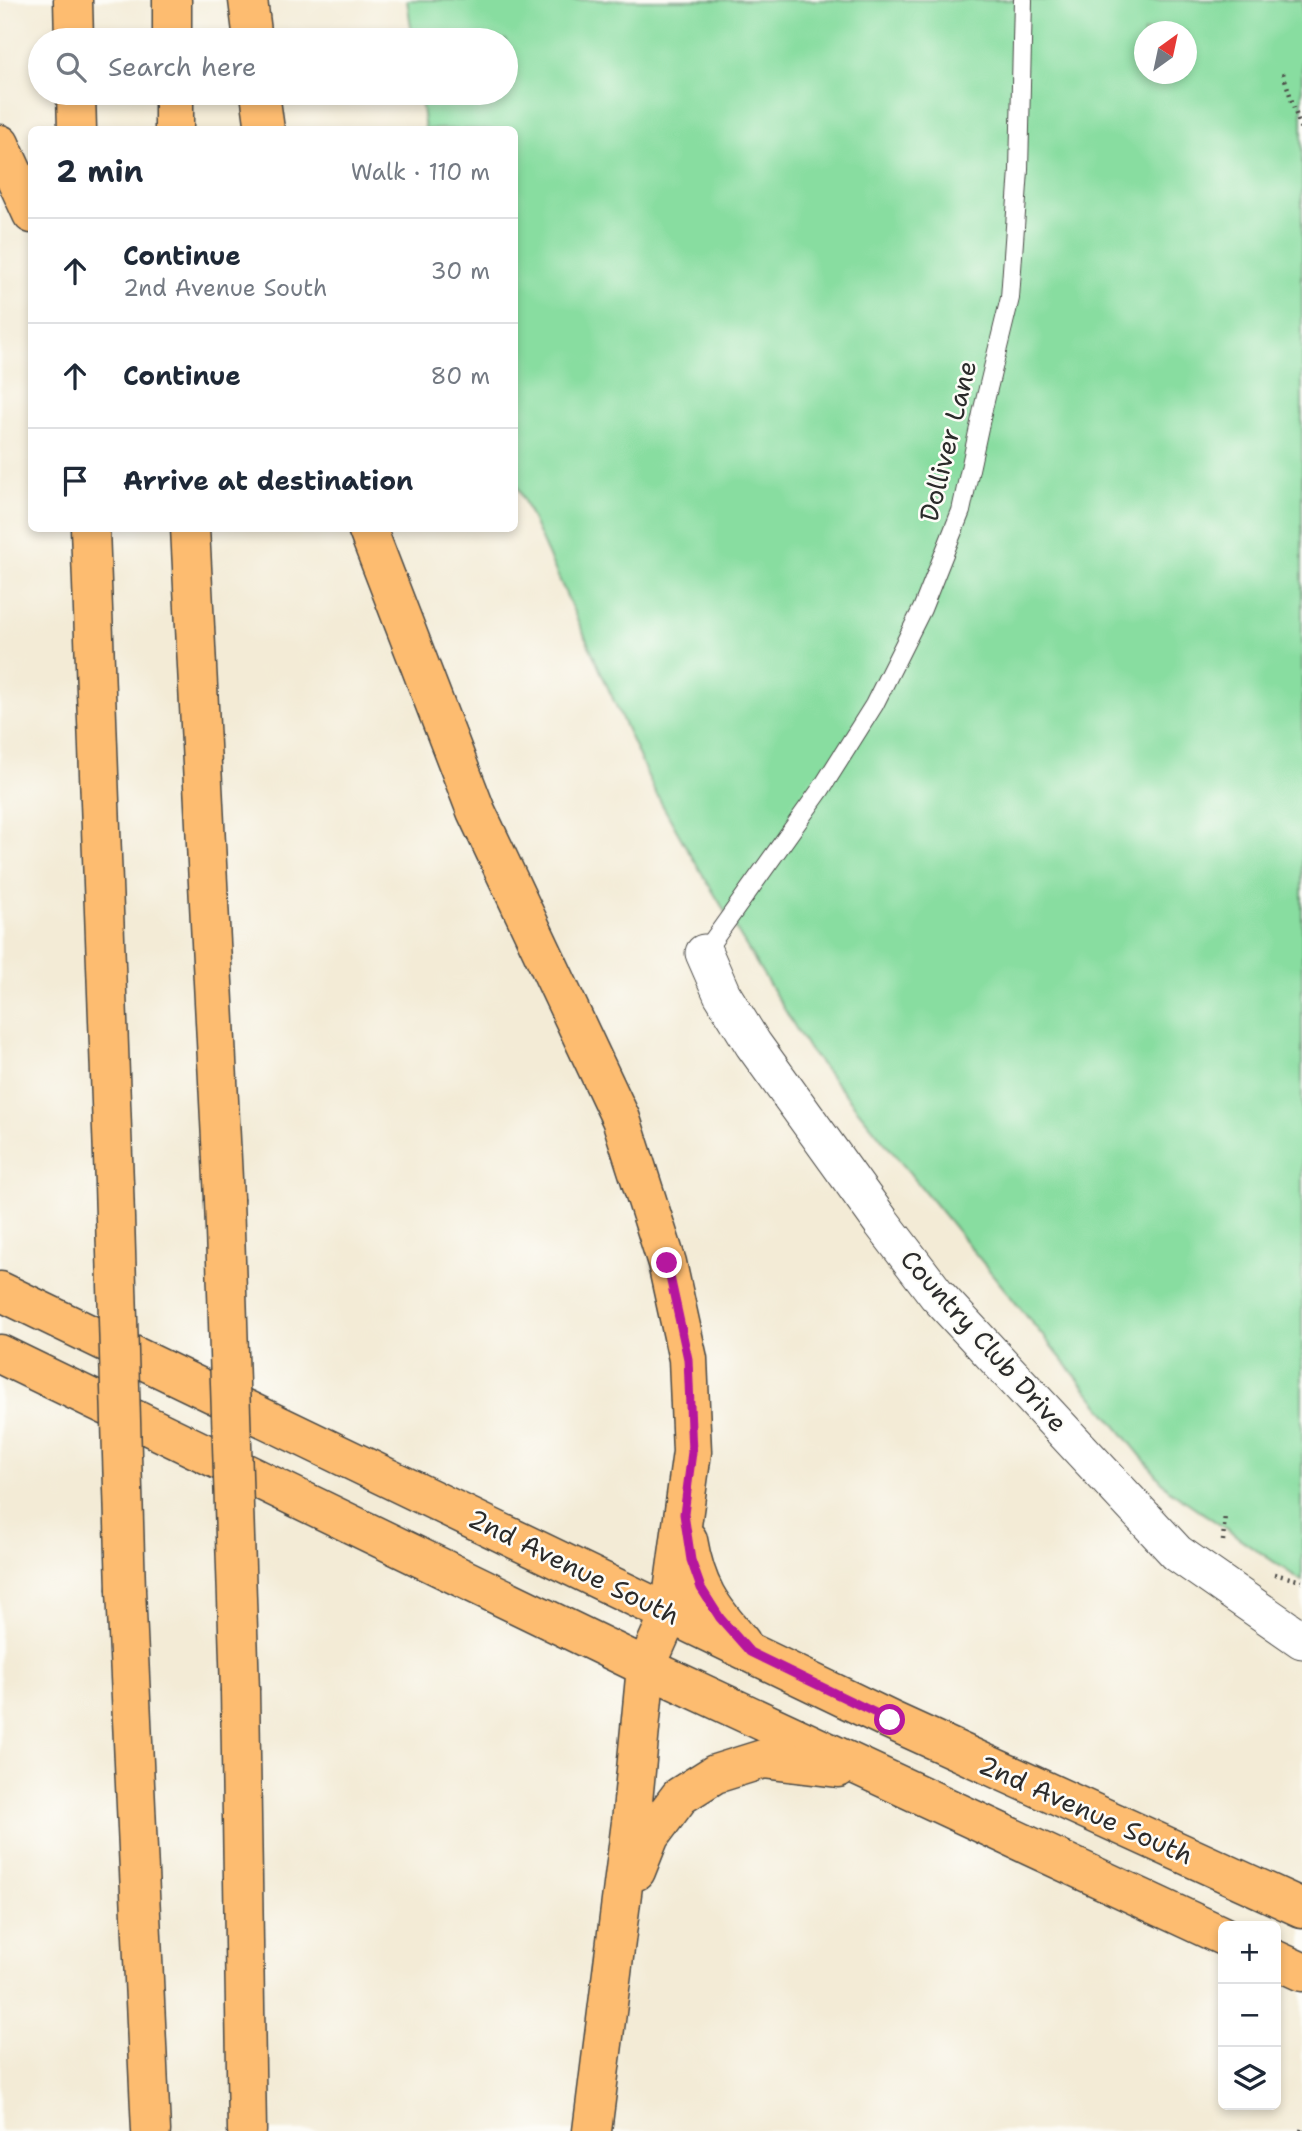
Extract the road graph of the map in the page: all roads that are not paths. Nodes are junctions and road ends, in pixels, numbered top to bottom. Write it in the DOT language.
graph roads {
  1 [pos="73,0"];
  2 [pos="172,0"];
  3 [pos="248,0"];
  4 [pos="1023,0"];
  5 [pos="74,28"];
  6 [pos="172,28"];
  7 [pos="252,28"];
  8 [pos="76,105"];
  9 [pos="174,105"];
  10 [pos="262,105"];
  11 [pos="77,126"];
  12 [pos="174,126"];
  13 [pos="264,126"];
  14 [pos="0,144"];
  15 [pos="28,205"];
  16 [pos="90,532"];
  17 [pos="190,532"];
  18 [pos="369,532"];
  19 [pos="704,953"];
  20 [pos="0,1291"];
  21 [pos="0,1354"];
  22 [pos="684,1514"];
  23 [pos="670,1613"];
  24 [pos="1302,1640"];
  25 [pos="750,1652"];
  26 [pos="646,1667"];
  27 [pos="877,1774"];
  28 [pos="1302,1908"];
  29 [pos="620,1909"];
  30 [pos="1218,1934"];
  31 [pos="1281,1962"];
  32 [pos="1302,1972"];
  33 [pos="151,2131"];
  34 [pos="247,2131"];
  35 [pos="592,2131"];
  1 -- 5 [label="main road"];
  2 -- 6 [label="main road"];
  3 -- 7 [label="main road"];
  4 -- 19 [label="lane, Dolliver Lane"];
  8 -- 11 [label="main road"];
  9 -- 12 [label="main road"];
  10 -- 13 [label="main road"];
  14 -- 15 [label="main road"];
  16 -- 33 [label="main road, bridge"];
  17 -- 34 [label="main road, bridge"];
  18 -- 22 [label="main road"];
  19 -- 24 [label="street, Country Club Drive"];
  20 -- 23 [label="main road, 2nd Avenue South"];
  21 -- 26 [label="main road"];
  22 -- 23 [label="main road"];
  22 -- 25 [label="main road"];
  23 -- 25 [label="main road, 2nd Avenue South"];
  23 -- 26 [label="main road"];
  25 -- 28 [label="main road, 2nd Avenue South"];
  26 -- 27 [label="main road"];
  26 -- 29 [label="main road"];
  27 -- 29 [label="main road"];
  27 -- 30 [label="main road"];
  29 -- 35 [label="main road"];
  31 -- 32 [label="main road"];
}
